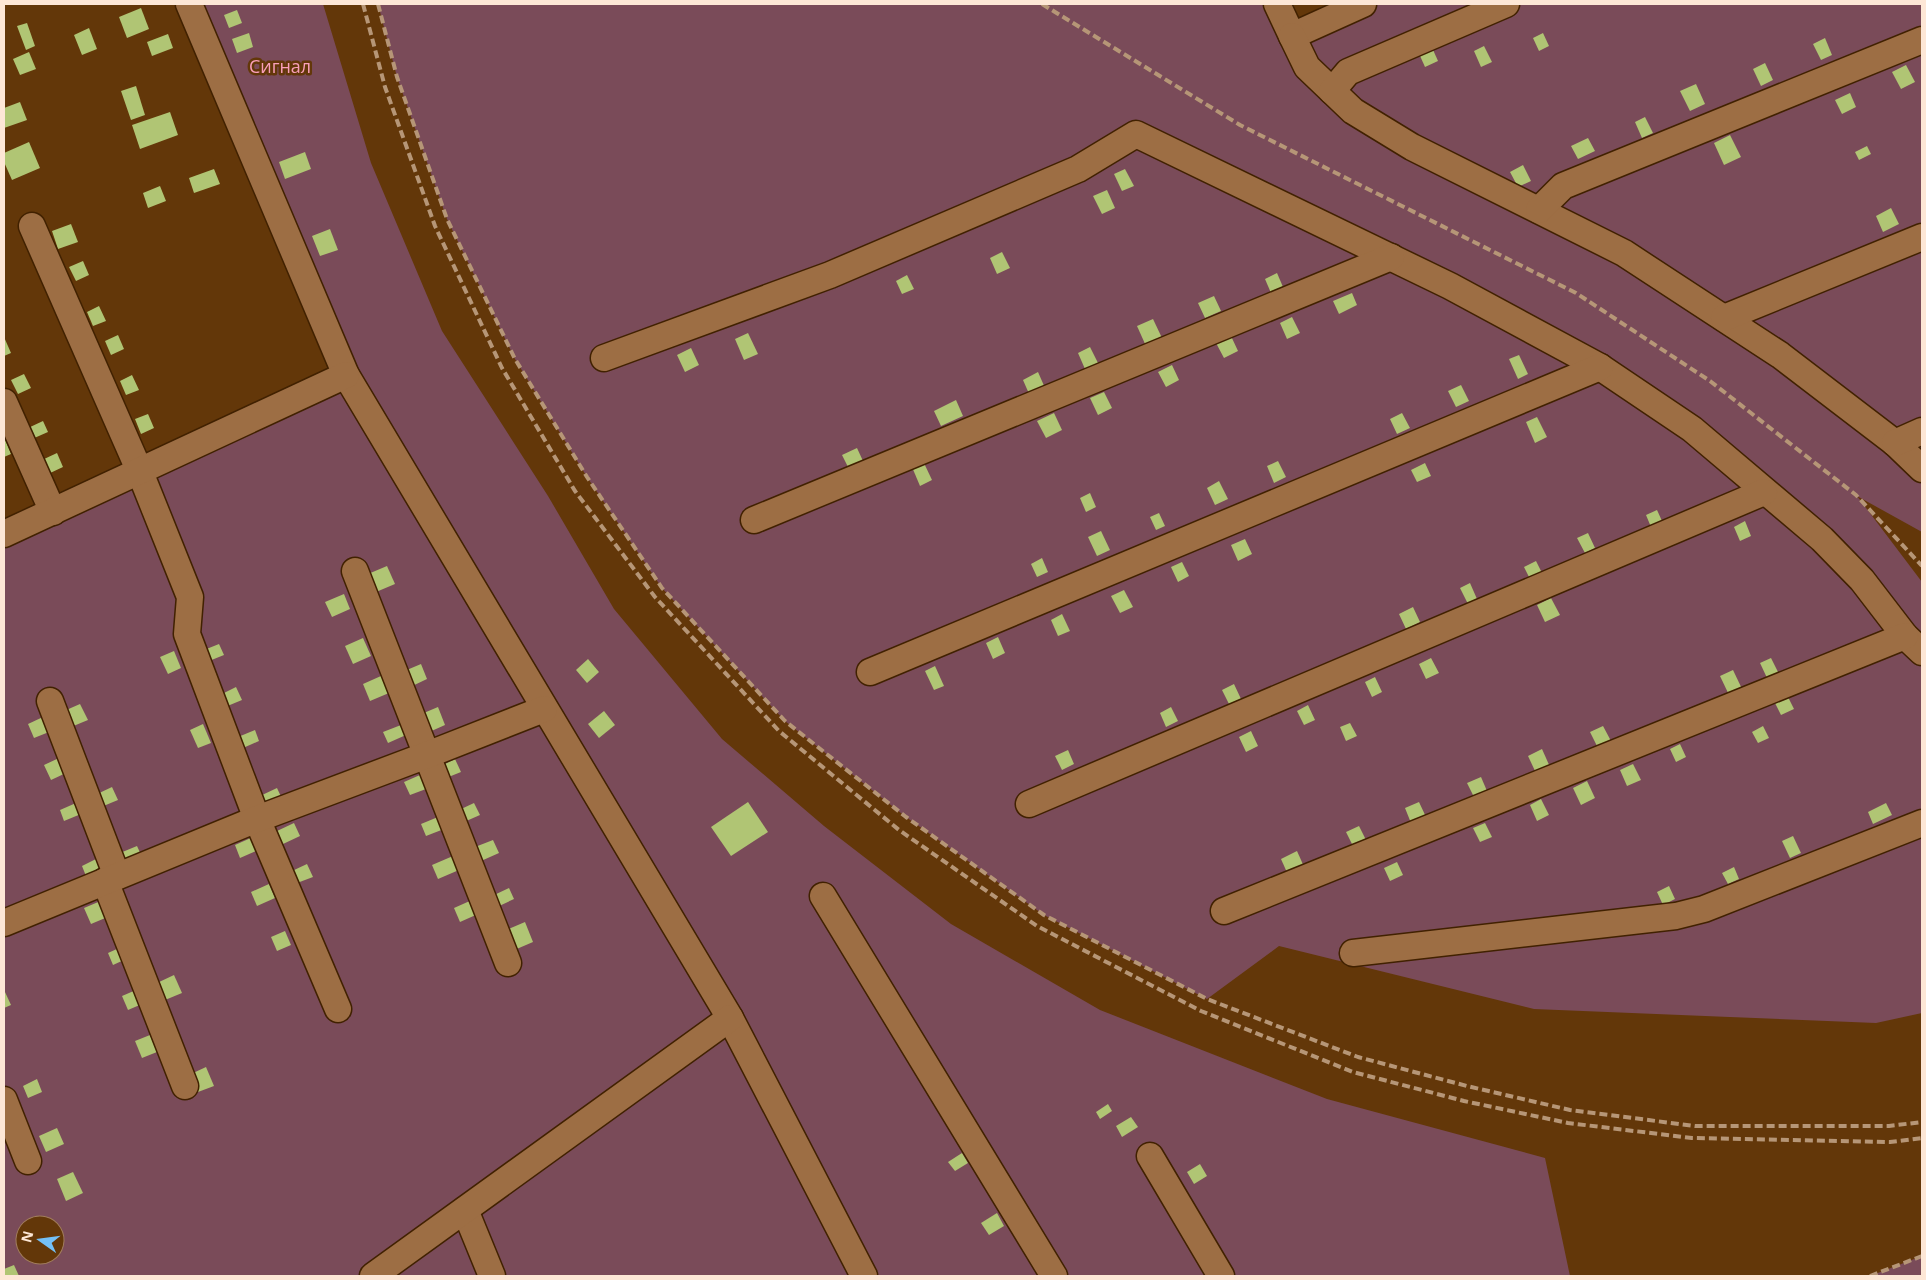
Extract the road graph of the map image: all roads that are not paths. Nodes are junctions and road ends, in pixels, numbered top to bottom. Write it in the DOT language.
graph roads {
  1 [pos="190,4"];
  2 [pos="1277,4"];
  3 [pos="1363,4"];
  4 [pos="1506,4"];
  5 [pos="1292,36"];
  6 [pos="1922,40"];
  7 [pos="1332,91"];
  8 [pos="1539,210"];
  9 [pos="32,226"];
  10 [pos="1922,237"];
  11 [pos="1391,256"];
  12 [pos="1724,318"];
  13 [pos="604,358"];
  14 [pos="1600,367"];
  15 [pos="346,375"];
  16 [pos="4,402"];
  17 [pos="1922,431"];
  18 [pos="1895,443"];
  19 [pos="1922,469"];
  20 [pos="140,472"];
  21 [pos="1764,492"];
  22 [pos="52,512"];
  23 [pos="754,520"];
  24 [pos="4,534"];
  25 [pos="356,571"];
  26 [pos="1914,644"];
  27 [pos="870,672"];
  28 [pos="50,701"];
  29 [pos="544,709"];
  30 [pos="427,755"];
  31 [pos="1029,804"];
  32 [pos="257,818"];
  33 [pos="1922,823"];
  34 [pos="111,879"];
  35 [pos="823,896"];
  36 [pos="1224,912"];
  37 [pos="4,923"];
  38 [pos="1353,953"];
  39 [pos="508,963"];
  40 [pos="338,1008"];
  41 [pos="730,1018"];
  42 [pos="185,1086"];
  43 [pos="4,1100"];
  44 [pos="1150,1156"];
  45 [pos="28,1161"];
  46 [pos="465,1210"];
  47 [pos="373,1276"];
  48 [pos="492,1276"];
  49 [pos="864,1276"];
  50 [pos="1054,1276"];
  51 [pos="1221,1276"];
  1 -- 15 [label="street"];
  2 -- 5 [label="street"];
  3 -- 5 [label="street"];
  4 -- 7 [label="street"];
  5 -- 7 [label="street"];
  6 -- 8 [label="street"];
  7 -- 8 [label="street"];
  8 -- 12 [label="street"];
  9 -- 20 [label="street"];
  10 -- 12 [label="street"];
  11 -- 13 [label="street"];
  11 -- 14 [label="street"];
  11 -- 23 [label="street"];
  12 -- 18 [label="street"];
  14 -- 21 [label="street"];
  14 -- 27 [label="street"];
  15 -- 20 [label="street"];
  15 -- 29 [label="street"];
  16 -- 22 [label="street"];
  17 -- 18 [label="street"];
  18 -- 19 [label="street"];
  20 -- 22 [label="street"];
  20 -- 32 [label="street"];
  21 -- 26 [label="street"];
  21 -- 31 [label="street"];
  22 -- 24 [label="street"];
  25 -- 30 [label="street"];
  26 -- 36 [label="street"];
  28 -- 34 [label="street"];
  29 -- 30 [label="street"];
  29 -- 41 [label="street"];
  30 -- 32 [label="street"];
  30 -- 39 [label="street"];
  32 -- 34 [label="street"];
  32 -- 40 [label="street"];
  33 -- 38 [label="street"];
  34 -- 37 [label="street"];
  34 -- 42 [label="street"];
  35 -- 50 [label="street"];
  41 -- 46 [label="street"];
  41 -- 49 [label="street"];
  43 -- 45 [label="street"];
  44 -- 51 [label="street"];
  46 -- 47 [label="street"];
  46 -- 48 [label="street"];
}
